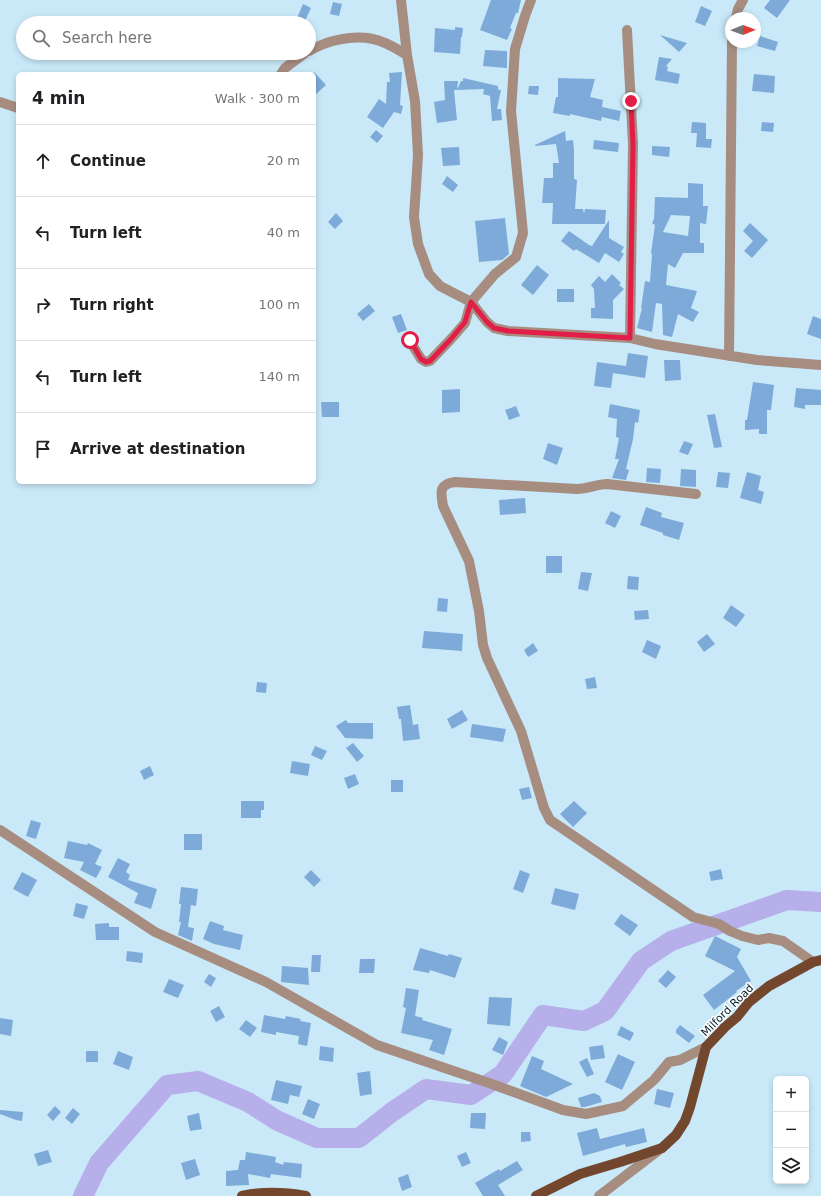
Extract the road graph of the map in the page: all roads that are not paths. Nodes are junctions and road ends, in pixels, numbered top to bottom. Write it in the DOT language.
graph roads {
  1 [pos="401,0"];
  2 [pos="531,0"];
  3 [pos="743,0"];
  4 [pos="738,12"];
  5 [pos="627,30"];
  6 [pos="316,47"];
  7 [pos="732,48"];
  8 [pos="408,55"];
  9 [pos="296,60"];
  10 [pos="282,72"];
  11 [pos="0,102"];
  12 [pos="16,107"];
  13 [pos="471,302"];
  14 [pos="630,338"];
  15 [pos="410,340"];
  16 [pos="729,356"];
  17 [pos="821,365"];
  18 [pos="696,494"];
  19 [pos="0,830"];
  20 [pos="817,961"];
  21 [pos="706,1047"];
  22 [pos="662,1148"];
  23 [pos="242,1196"];
  24 [pos="306,1196"];
  25 [pos="536,1196"];
  26 [pos="599,1196"];
  1 -- 8 [label="street"];
  2 -- 13 [label="street"];
  3 -- 4 [label="street"];
  5 -- 14 [label="street"];
  6 -- 8 [label="street"];
  7 -- 16 [label="street"];
  8 -- 13 [label="street"];
  9 -- 10 [label="street"];
  11 -- 12 [label="street"];
  13 -- 14 [label="street"];
  13 -- 15 [label="street"];
  14 -- 16 [label="street"];
  16 -- 17 [label="street"];
  18 -- 20 [label="street"];
  19 -- 21 [label="street"];
  20 -- 21 [label="main road, Milford Road"];
  21 -- 22 [label="main road, Milford Road"];
  22 -- 25 [label="main road"];
  22 -- 26 [label="street"];
  23 -- 24 [label="main road"];
}
